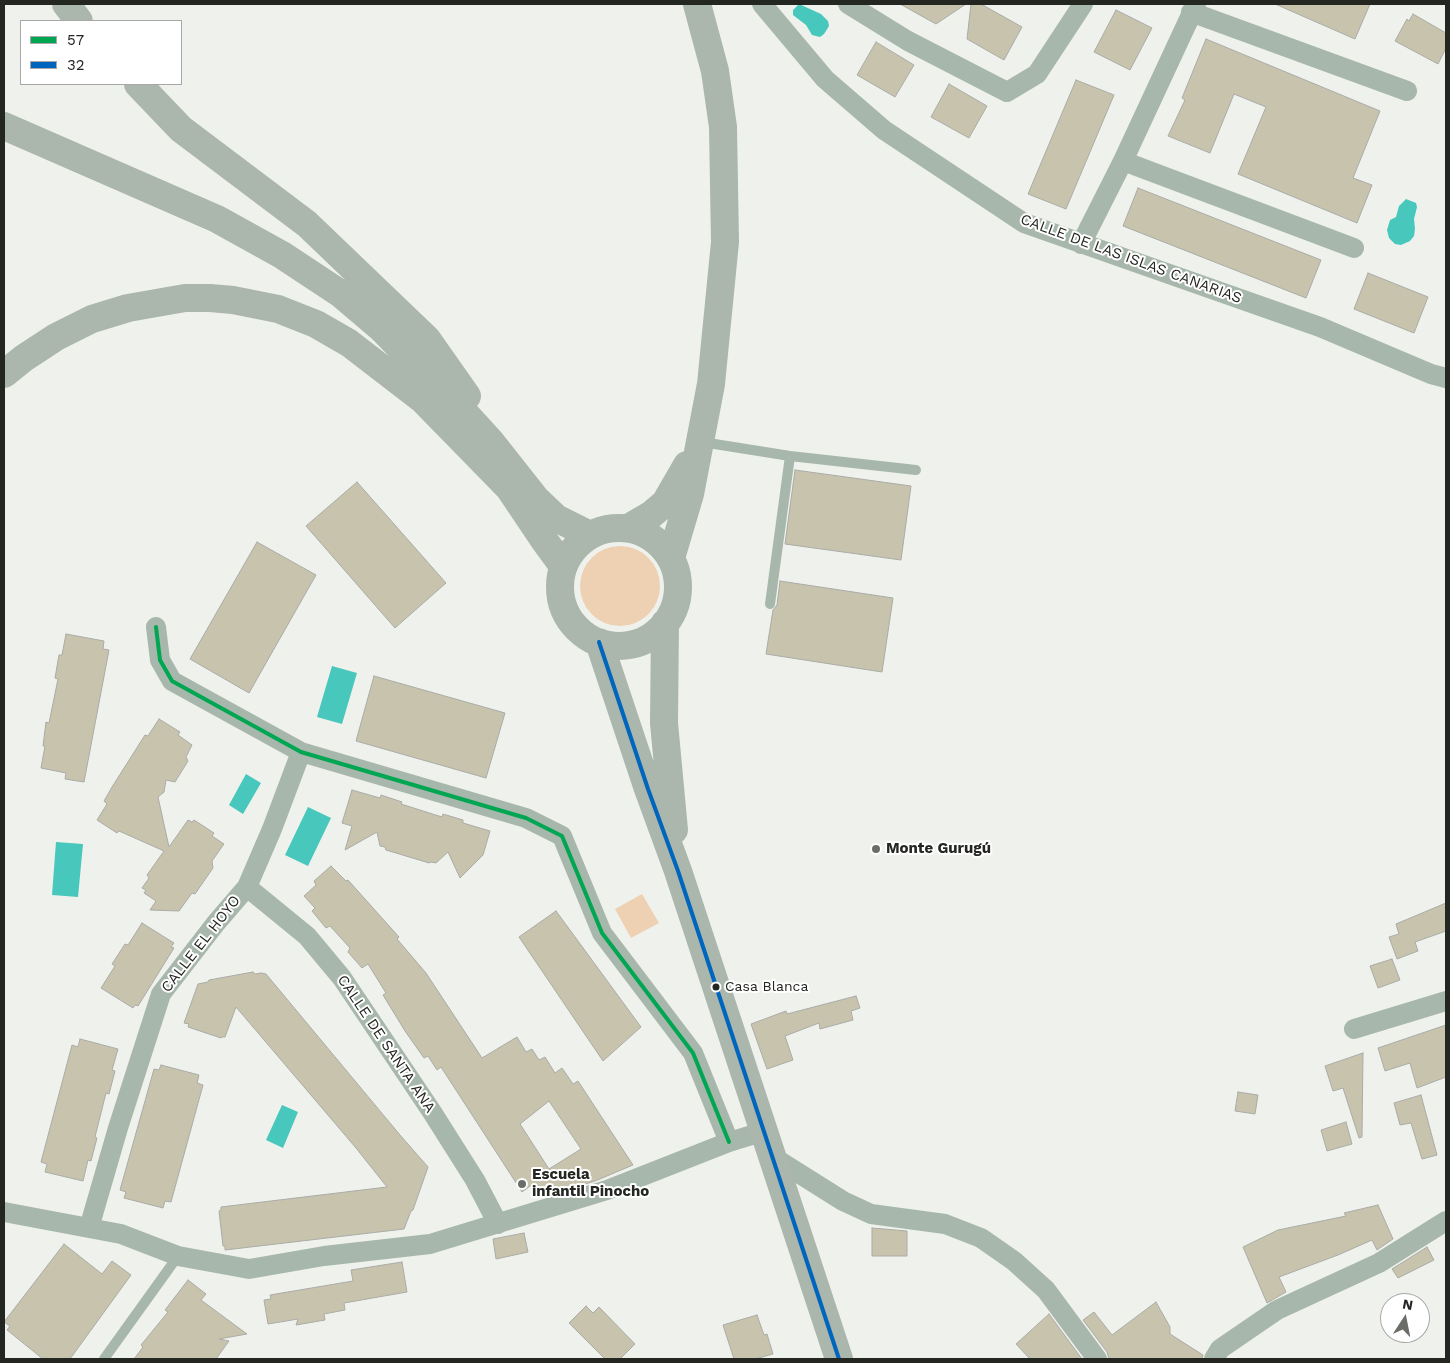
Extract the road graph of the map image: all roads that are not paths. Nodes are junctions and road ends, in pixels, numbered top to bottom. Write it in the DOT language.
graph roads {
  1 [pos="66,4"];
  2 [pos="697,4"];
  3 [pos="762,4"];
  4 [pos="848,4"];
  5 [pos="1083,4"];
  6 [pos="1194,8"];
  7 [pos="78,20"];
  8 [pos="139,85"];
  9 [pos="1406,91"];
  10 [pos="4,126"];
  11 [pos="1123,161"];
  12 [pos="1081,244"];
  13 [pos="1354,248"];
  14 [pos="422,371"];
  15 [pos="4,374"];
  16 [pos="1446,378"];
  17 [pos="491,442"];
  18 [pos="701,442"];
  19 [pos="790,456"];
  20 [pos="916,470"];
  21 [pos="509,488"];
  22 [pos="628,528"];
  23 [pos="590,535"];
  24 [pos="671,558"];
  25 [pos="563,566"];
  26 [pos="770,604"];
  27 [pos="666,623"];
  28 [pos="156,627"];
  29 [pos="599,642"];
  30 [pos="301,752"];
  31 [pos="678,871"];
  32 [pos="247,887"];
  33 [pos="1446,1001"];
  34 [pos="1354,1029"];
  35 [pos="765,1131"];
  36 [pos="729,1142"];
  37 [pos="772,1157"];
  38 [pos="4,1212"];
  39 [pos="1446,1221"];
  40 [pos="498,1224"];
  41 [pos="89,1228"];
  42 [pos="178,1256"];
  43 [pos="104,1359"];
  44 [pos="839,1359"];
  45 [pos="1097,1359"];
  46 [pos="1214,1359"];
  1 -- 7 [label="highway"];
  2 -- 18 [label="highway"];
  3 -- 12 [label="street, CALLE DE LAS ISLAS CANARIAS"];
  4 -- 5 [label="street"];
  6 -- 9 [label="street"];
  6 -- 11 [label="street"];
  8 -- 17 [label="highway"];
  10 -- 14 [label="highway"];
  11 -- 12 [label="street"];
  11 -- 13 [label="street"];
  12 -- 16 [label="street, CALLE DE LAS ISLAS CANARIAS"];
  14 -- 17 [label="highway"];
  14 -- 21 [label="highway"];
  15 -- 21 [label="highway"];
  17 -- 23 [label="highway"];
  18 -- 19 [label="lane"];
  18 -- 22 [label="highway"];
  18 -- 24 [label="highway"];
  19 -- 20 [label="lane"];
  19 -- 26 [label="lane"];
  21 -- 25 [label="highway"];
  22 -- 23 [label="highway"];
  22 -- 24 [label="highway"];
  23 -- 25 [label="highway"];
  24 -- 27 [label="highway"];
  25 -- 29 [label="highway"];
  27 -- 29 [label="highway"];
  27 -- 31 [label="highway"];
  28 -- 30 [label="street"];
  29 -- 31 [label="highway"];
  30 -- 32 [label="street, CALLE EL HOYO"];
  30 -- 36 [label="street"];
  31 -- 35 [label="highway"];
  32 -- 40 [label="street, CALLE DE SANTA ANA"];
  32 -- 41 [label="street, CALLE EL HOYO"];
  33 -- 34 [label="street"];
  35 -- 36 [label="street"];
  35 -- 37 [label="highway"];
  36 -- 40 [label="street"];
  37 -- 44 [label="highway"];
  37 -- 45 [label="street"];
  38 -- 41 [label="street"];
  39 -- 46 [label="street"];
  40 -- 42 [label="street"];
  41 -- 42 [label="street"];
  42 -- 43 [label="lane"];
}
